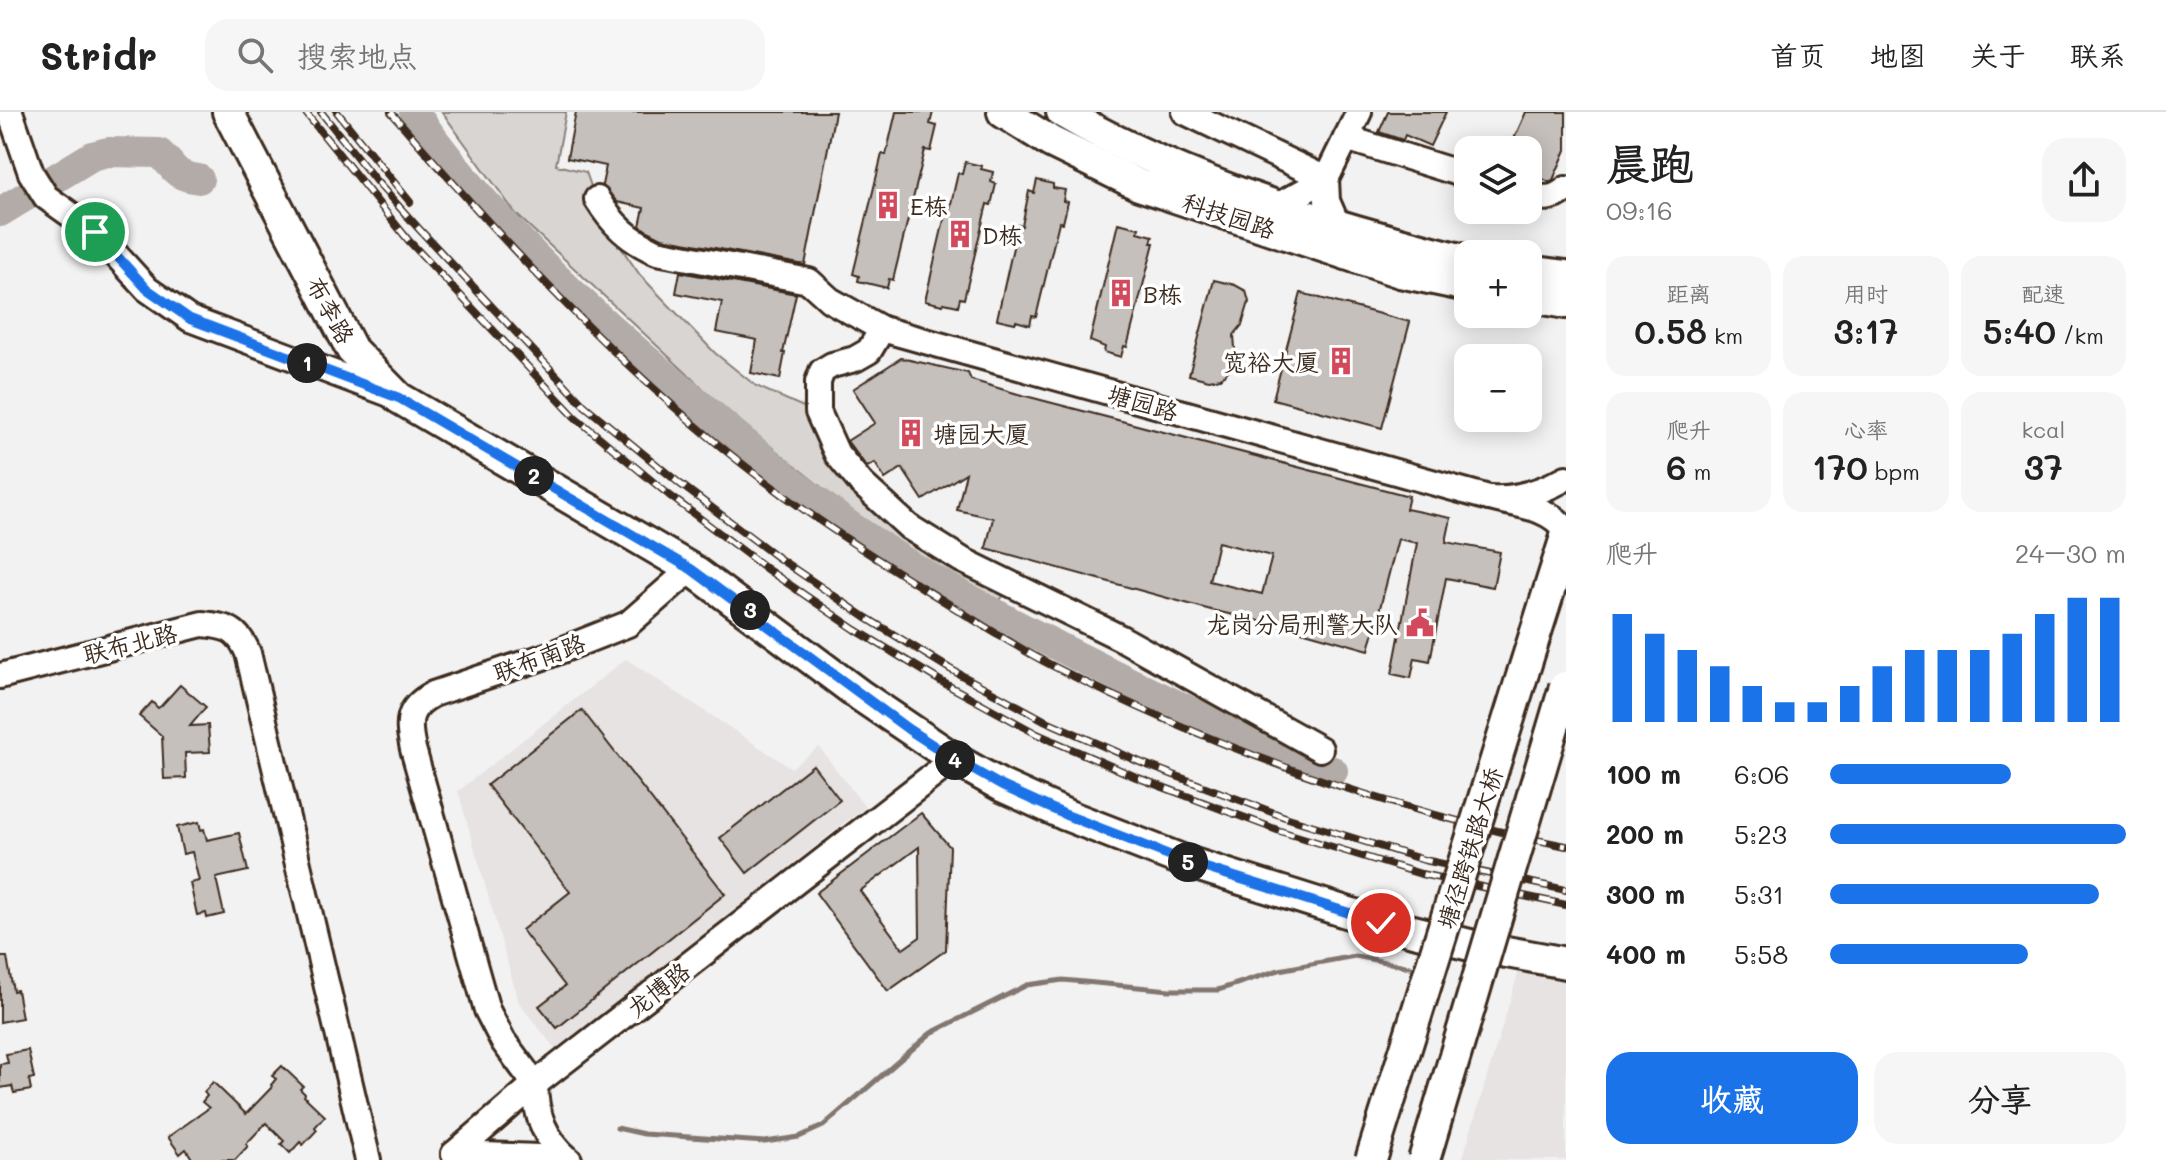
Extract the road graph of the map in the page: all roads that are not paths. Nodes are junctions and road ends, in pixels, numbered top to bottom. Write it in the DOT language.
graph roads {
  1 [pos="10,112"];
  2 [pos="228,112"];
  3 [pos="1003,112"];
  4 [pos="1062,112"];
  5 [pos="1185,112"];
  6 [pos="1359,112"];
  7 [pos="1346,138"];
  8 [pos="1454,172"];
  9 [pos="1326,179"];
  10 [pos="1566,189"];
  11 [pos="1542,198"];
  12 [pos="597,199"];
  13 [pos="1279,205"];
  14 [pos="1337,224"];
  15 [pos="1454,257"];
  16 [pos="1400,272"];
  17 [pos="1542,273"];
  18 [pos="1566,276"];
  19 [pos="1454,283"];
  20 [pos="1454,295"];
  21 [pos="1542,299"];
  22 [pos="1566,303"];
  23 [pos="1542,311"];
  24 [pos="1566,315"];
  25 [pos="882,329"];
  26 [pos="399,398"];
  27 [pos="1566,478"];
  28 [pos="1489,498"];
  29 [pos="1566,534"];
  30 [pos="691,569"];
  31 [pos="0,676"];
  32 [pos="1566,685"];
  33 [pos="1320,749"];
  34 [pos="954,759"];
  35 [pos="1474,946"];
  36 [pos="1566,963"];
  37 [pos="535,1084"];
  38 [pos="567,1159"];
  39 [pos="368,1160"];
  40 [pos="1371,1160"];
  41 [pos="1424,1160"];
  42 [pos="1442,1160"];
  1 -- 26 [label="street"];
  2 -- 26 [label="main road, 布李路"];
  3 -- 16 [label="main road, 科技园路"];
  4 -- 13 [label="main road, 科技园路"];
  5 -- 9 [label="street"];
  6 -- 7 [label="street"];
  7 -- 8 [label="street"];
  7 -- 9 [label="street"];
  9 -- 13 [label="street"];
  9 -- 14 [label="street"];
  10 -- 11 [label="street"];
  12 -- 25 [label="street, 塘园路"];
  13 -- 14 [label="main road, 科技园路"];
  14 -- 15 [label="main road, 科技园路"];
  16 -- 19 [label="main road, 科技园路"];
  16 -- 20 [label="main road"];
  17 -- 18 [label="main road"];
  21 -- 22 [label="main road"];
  23 -- 24 [label="main road"];
  25 -- 28 [label="street, 塘园路"];
  25 -- 33 [label="street"];
  26 -- 30 [label="main road, 布李路"];
  27 -- 28 [label="street, 塘园路"];
  28 -- 29 [label="street, 塘园路"];
  29 -- 40 [label="main road, 塘径跨铁路大桥, bridge"];
  30 -- 34 [label="main road, 布李路"];
  30 -- 37 [label="street, 联布南路"];
  31 -- 39 [label="street, 联布北路"];
  32 -- 41 [label="main road, 塘径跨铁路大桥, bridge"];
  34 -- 35 [label="main road, 布李路"];
  34 -- 37 [label="street, 龙博路"];
  35 -- 36 [label="main road, 布李路"];
  35 -- 42 [label="main road"];
  37 -- 38 [label="street"];
  37 -- 38 [label="street, 龙博路"];
}
